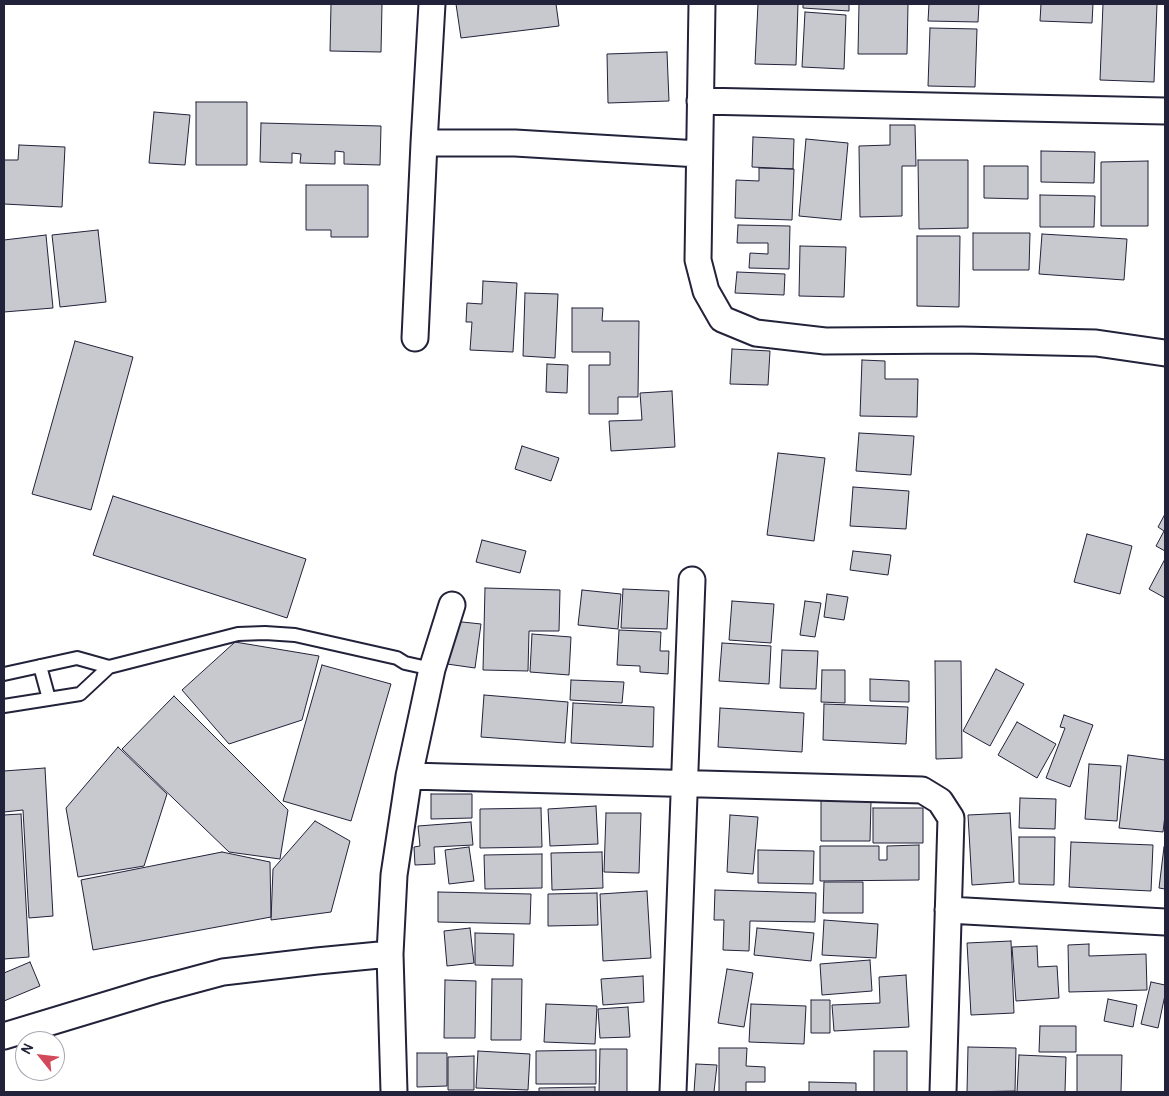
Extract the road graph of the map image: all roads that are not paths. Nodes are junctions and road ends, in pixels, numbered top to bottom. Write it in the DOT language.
graph roads {
  1 [pos="432,4"];
  2 [pos="702,4"];
  3 [pos="700,101"];
  4 [pos="1165,112"];
  5 [pos="424,143"];
  6 [pos="699,154"];
  7 [pos="415,338"];
  8 [pos="1165,353"];
  9 [pos="692,580"];
  10 [pos="452,605"];
  11 [pos="40,666"];
  12 [pos="108,667"];
  13 [pos="432,669"];
  14 [pos="4,674"];
  15 [pos="49,699"];
  16 [pos="4,706"];
  17 [pos="409,776"];
  18 [pos="684,783"];
  19 [pos="948,910"];
  20 [pos="1165,922"];
  21 [pos="390,954"];
  22 [pos="4,1036"];
  23 [pos="394,1092"];
  24 [pos="673,1092"];
  25 [pos="943,1092"];
  1 -- 5 [label="street"];
  2 -- 3 [label="street"];
  3 -- 4 [label="street"];
  3 -- 6 [label="street"];
  5 -- 6 [label="street"];
  5 -- 7 [label="street"];
  6 -- 8 [label="street"];
  9 -- 18 [label="street"];
  10 -- 13 [label="street"];
  11 -- 12 [label="lane"];
  11 -- 14 [label="lane"];
  11 -- 15 [label="lane"];
  12 -- 13 [label="lane"];
  12 -- 15 [label="lane"];
  13 -- 17 [label="street"];
  15 -- 16 [label="lane"];
  17 -- 18 [label="street"];
  17 -- 21 [label="street"];
  18 -- 19 [label="street"];
  18 -- 24 [label="street"];
  19 -- 20 [label="street"];
  19 -- 25 [label="street"];
  21 -- 22 [label="street"];
  21 -- 23 [label="street"];
}
